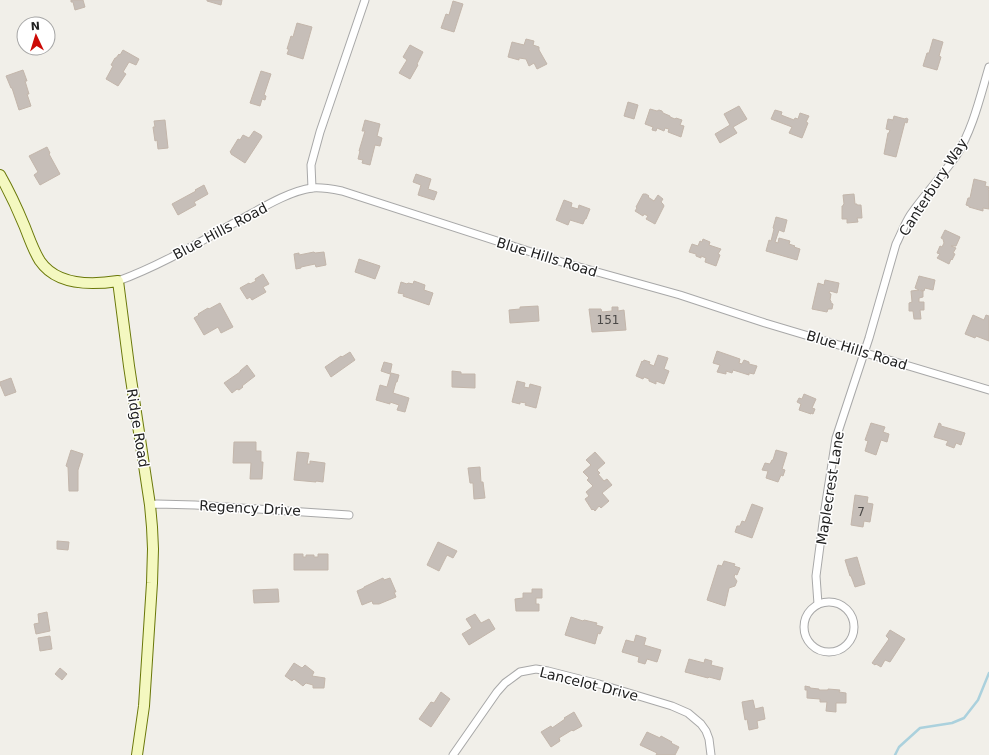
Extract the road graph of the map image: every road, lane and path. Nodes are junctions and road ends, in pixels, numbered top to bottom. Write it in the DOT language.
graph roads {
  1 [pos="365,0"];
  2 [pos="989,68"];
  3 [pos="0,175"];
  4 [pos="312,188"];
  5 [pos="118,281"];
  6 [pos="864,352"];
  7 [pos="989,390"];
  8 [pos="150,505"];
  9 [pos="349,515"];
  10 [pos="818,604"];
  11 [pos="137,755"];
  12 [pos="453,755"];
  13 [pos="711,755"];
  1 -- 4 [label="street"];
  2 -- 6 [label="street, Canterbury Way"];
  3 -- 5 [label="street"];
  4 -- 5 [label="street, Blue Hills Road"];
  4 -- 6 [label="street, Blue Hills Road"];
  5 -- 8 [label="street, Ridge Road"];
  6 -- 7 [label="street, Blue Hills Road"];
  6 -- 10 [label="street, Maplecrest Lane"];
  8 -- 9 [label="street, Regency Drive"];
  8 -- 11 [label="street, Ridge Road"];
  10 -- 10 [label="street"];
  12 -- 13 [label="street, Lancelot Drive"];
}
